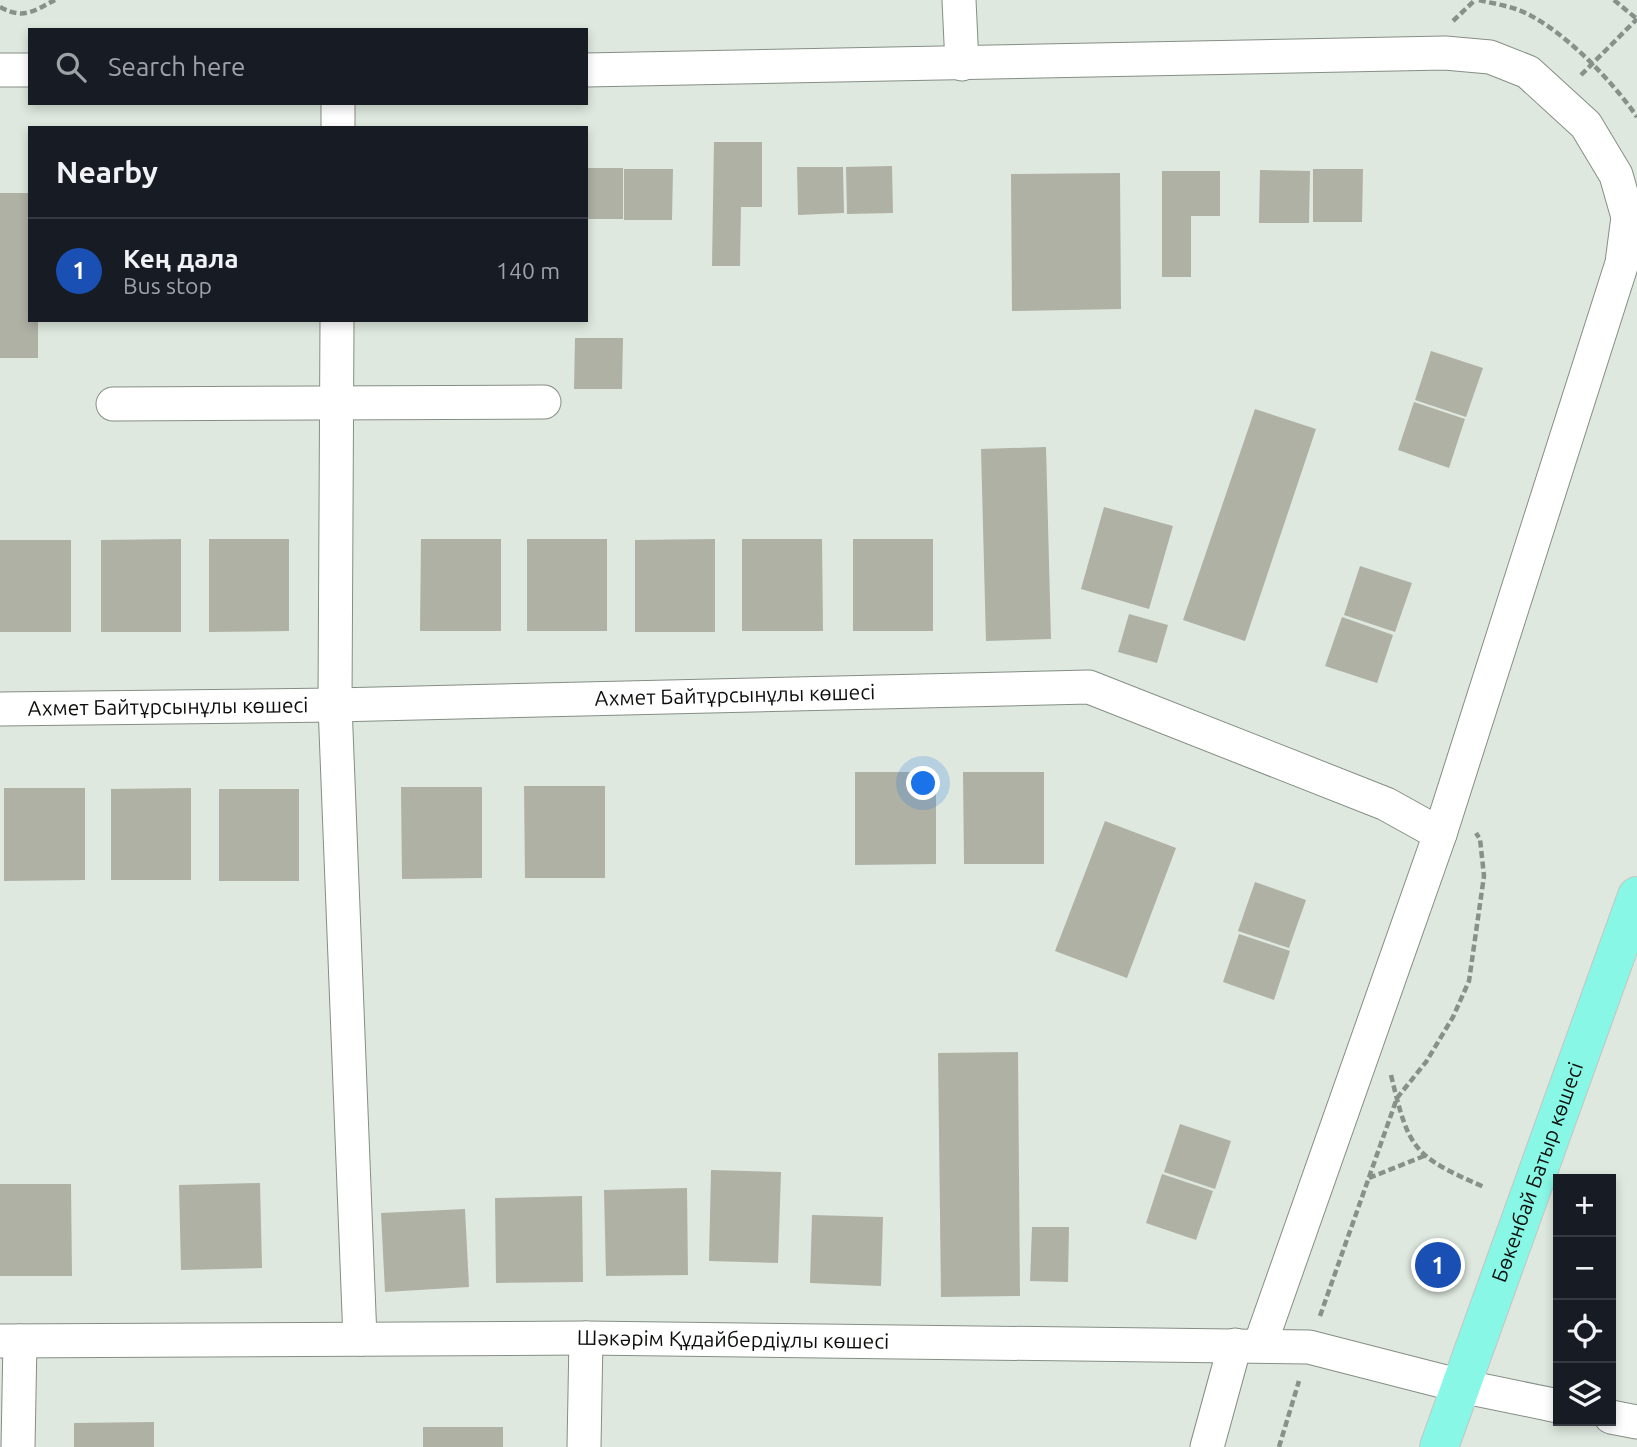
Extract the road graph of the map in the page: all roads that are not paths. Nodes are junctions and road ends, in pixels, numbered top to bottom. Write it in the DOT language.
graph roads {
  1 [pos="959,0"];
  2 [pos="962,64"];
  3 [pos="0,70"];
  4 [pos="28,70"];
  5 [pos="588,70"];
  6 [pos="338,105"];
  7 [pos="338,126"];
  8 [pos="337,322"];
  9 [pos="544,402"];
  10 [pos="113,404"];
  11 [pos="337,404"];
  12 [pos="335,705"];
  13 [pos="0,709"];
  14 [pos="1440,834"];
  15 [pos="1637,896"];
  16 [pos="586,1338"];
  17 [pos="360,1339"];
  18 [pos="10,1341"];
  19 [pos="1248,1345"];
  20 [pos="1461,1386"];
  21 [pos="1553,1405"];
  22 [pos="1616,1418"];
  23 [pos="1637,1422"];
  24 [pos="18,1447"];
  25 [pos="584,1447"];
  26 [pos="1207,1447"];
  27 [pos="1439,1447"];
  1 -- 2 [label="street"];
  2 -- 5 [label="street"];
  2 -- 14 [label="street"];
  3 -- 4 [label="street"];
  6 -- 7 [label="street"];
  8 -- 11 [label="street"];
  9 -- 11 [label="street"];
  10 -- 11 [label="street"];
  11 -- 12 [label="street"];
  12 -- 13 [label="street, Ахмет Байтұрсынұлы көшесі"];
  12 -- 14 [label="street, Ахмет Байтұрсынұлы көшесі"];
  12 -- 17 [label="street"];
  14 -- 19 [label="street"];
  15 -- 20 [label="main road, Бөкенбай Батыр көшесі"];
  16 -- 17 [label="street, Шәкәрім Құдайбердіұлы көшесі"];
  16 -- 19 [label="street, Шәкәрім Құдайбердіұлы көшесі"];
  16 -- 25 [label="street"];
  17 -- 18 [label="street, Шәкәрім Құдайбердіұлы көшесі"];
  18 -- 24 [label="street"];
  19 -- 20 [label="street, Шәкәрім Құдайбердіұлы көшесі"];
  19 -- 26 [label="street"];
  20 -- 21 [label="street, Шәкәрім Құдайбердіұлы көшесі"];
  20 -- 27 [label="main road, Бөкенбай Батыр көшесі"];
  22 -- 23 [label="street"];
}
